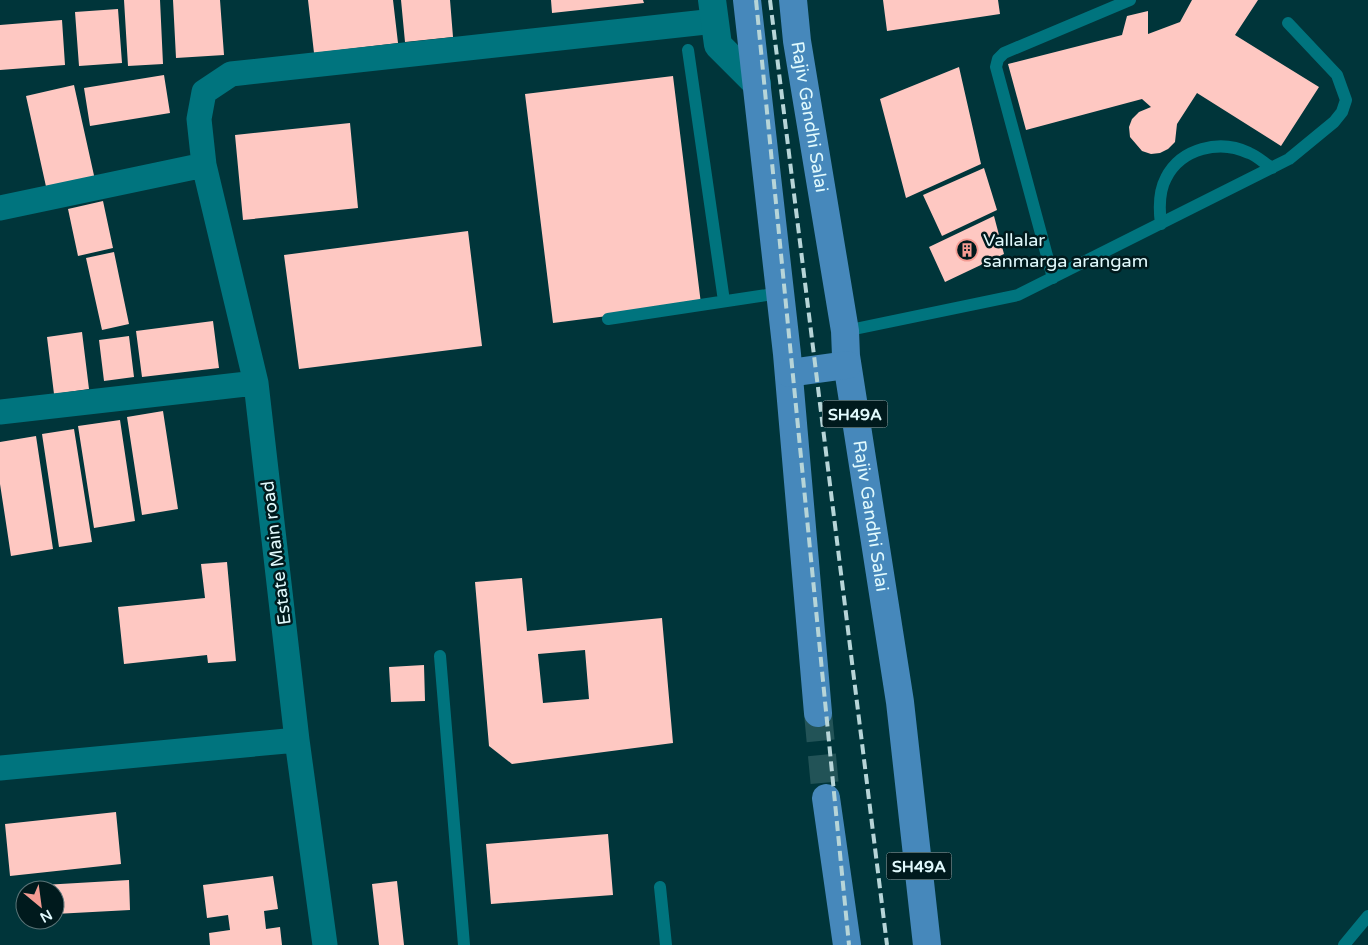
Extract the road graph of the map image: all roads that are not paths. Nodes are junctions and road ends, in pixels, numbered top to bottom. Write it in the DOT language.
graph roads {
  1 [pos="747,0"];
  2 [pos="1130,0"];
  3 [pos="793,1"];
  4 [pos="714,11"];
  5 [pos="1288,23"];
  6 [pos="688,50"];
  7 [pos="757,84"];
  8 [pos="204,165"];
  9 [pos="1272,168"];
  10 [pos="0,208"];
  11 [pos="1161,224"];
  12 [pos="1053,278"];
  13 [pos="780,293"];
  14 [pos="724,301"];
  15 [pos="608,319"];
  16 [pos="846,347"];
  17 [pos="788,364"];
  18 [pos="256,382"];
  19 [pos="0,412"];
  20 [pos="440,656"];
  21 [pos="818,713"];
  22 [pos="297,740"];
  23 [pos="0,768"];
  24 [pos="826,798"];
  25 [pos="660,887"];
  26 [pos="1368,916"];
  27 [pos="324,945"];
  28 [pos="464,945"];
  29 [pos="666,945"];
  30 [pos="847,945"];
  31 [pos="927,945"];
  32 [pos="1344,945"];
  1 -- 7 [label="main road"];
  2 -- 12 [label="lane"];
  3 -- 16 [label="main road, Rajiv Gandhi Salai / SH49A"];
  4 -- 7 [label="street"];
  4 -- 8 [label="street, Estate Main road"];
  5 -- 9 [label="lane"];
  6 -- 14 [label="lane"];
  7 -- 13 [label="main road"];
  8 -- 10 [label="street"];
  8 -- 18 [label="street, Estate Main road"];
  9 -- 11 [label="lane"];
  9 -- 11 [label="lane"];
  11 -- 12 [label="lane"];
  12 -- 16 [label="lane"];
  13 -- 14 [label="lane"];
  13 -- 17 [label="main road"];
  14 -- 15 [label="lane"];
  16 -- 17 [label="main road"];
  16 -- 31 [label="main road, Rajiv Gandhi Salai / SH49A"];
  17 -- 21 [label="main road"];
  18 -- 19 [label="street"];
  18 -- 22 [label="street, Estate Main road"];
  20 -- 28 [label="lane"];
  22 -- 23 [label="street"];
  22 -- 27 [label="street, Estate Main road"];
  24 -- 30 [label="main road"];
  25 -- 29 [label="lane"];
  26 -- 32 [label="lane"];
}
